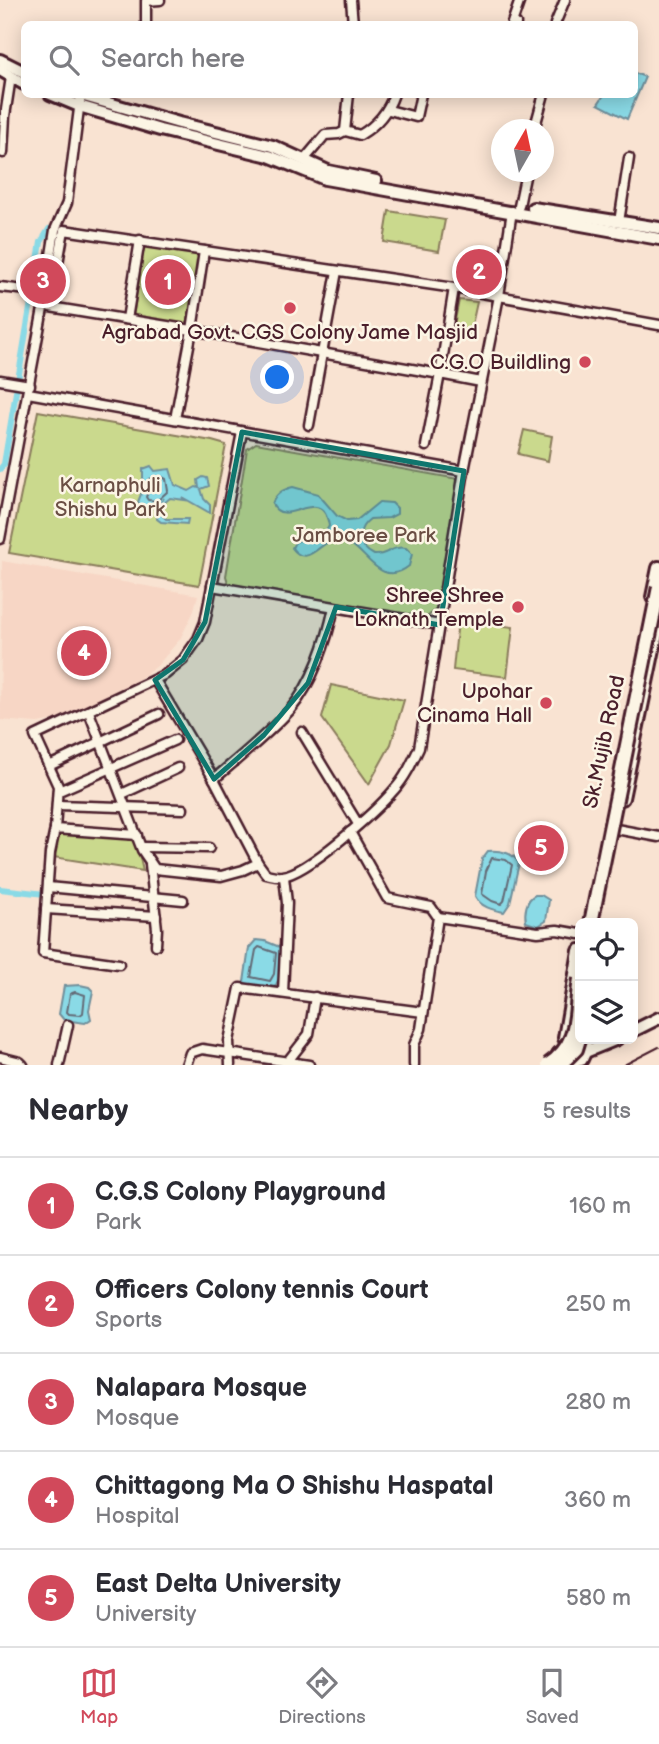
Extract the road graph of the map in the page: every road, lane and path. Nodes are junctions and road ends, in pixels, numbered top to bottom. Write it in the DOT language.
graph roads {
  1 [pos="160,0"];
  2 [pos="351,0"];
  3 [pos="520,0"];
  4 [pos="565,0"];
  5 [pos="146,21"];
  6 [pos="353,21"];
  7 [pos="513,21"];
  8 [pos="556,21"];
  9 [pos="0,60"];
  10 [pos="0,70"];
  11 [pos="21,70"];
  12 [pos="11,77"];
  13 [pos="21,82"];
  14 [pos="349,98"];
  15 [pos="393,98"];
  16 [pos="420,98"];
  17 [pos="543,98"];
  18 [pos="79,99"];
  19 [pos="117,100"];
  20 [pos="389,110"];
  21 [pos="537,119"];
  22 [pos="345,131"];
  23 [pos="3,153"];
  24 [pos="629,158"];
  25 [pos="306,165"];
  26 [pos="523,182"];
  27 [pos="516,209"];
  28 [pos="619,222"];
  29 [pos="659,228"];
  30 [pos="659,239"];
  31 [pos="140,240"];
  32 [pos="204,251"];
  33 [pos="337,271"];
  34 [pos="0,287"];
  35 [pos="454,288"];
  36 [pos="40,294"];
  37 [pos="499,296"];
  38 [pos="127,319"];
  39 [pos="659,325"];
  40 [pos="192,330"];
  41 [pos="324,354"];
  42 [pos="440,374"];
  43 [pos="3,381"];
  44 [pos="481,382"];
  45 [pos="29,388"];
  46 [pos="175,419"];
  47 [pos="309,425"];
  48 [pos="242,432"];
  49 [pos="426,446"];
  50 [pos="464,471"];
  51 [pos="0,480"];
  52 [pos="12,482"];
  53 [pos="0,539"];
  54 [pos="659,568"];
  55 [pos="212,586"];
  56 [pos="659,587"];
  57 [pos="334,607"];
  58 [pos="440,625"];
  59 [pos="657,625"];
  60 [pos="155,680"];
  61 [pos="89,712"];
  62 [pos="159,714"];
  63 [pos="302,732"];
  64 [pos="175,740"];
  65 [pos="101,741"];
  66 [pos="49,766"];
  67 [pos="112,768"];
  68 [pos="178,768"];
  69 [pos="214,779"];
  70 [pos="59,791"];
  71 [pos="122,794"];
  72 [pos="57,806"];
  73 [pos="127,807"];
  74 [pos="183,809"];
  75 [pos="358,824"];
  76 [pos="55,829"];
  77 [pos="616,829"];
  78 [pos="350,832"];
  79 [pos="137,835"];
  80 [pos="659,837"];
  81 [pos="142,846"];
  82 [pos="209,848"];
  83 [pos="258,863"];
  84 [pos="150,864"];
  85 [pos="284,877"];
  86 [pos="48,887"];
  87 [pos="154,897"];
  88 [pos="183,900"];
  89 [pos="46,909"];
  90 [pos="156,916"];
  91 [pos="438,917"];
  92 [pos="594,918"];
  93 [pos="594,918"];
  94 [pos="594,918"];
  95 [pos="575,933"];
  96 [pos="156,945"];
  97 [pos="119,964"];
  98 [pos="575,980"];
  99 [pos="580,981"];
  100 [pos="283,993"];
  101 [pos="315,997"];
  102 [pos="423,1012"];
  103 [pos="659,1018"];
  104 [pos="68,1025"];
  105 [pos="638,1028"];
  106 [pos="575,1036"];
  107 [pos="565,1038"];
  108 [pos="578,1044"];
  109 [pos="585,1044"];
  110 [pos="605,1044"];
  111 [pos="585,1052"];
  112 [pos="229,1053"];
  113 [pos="0,1057"];
  114 [pos="292,1063"];
  115 [pos="564,1064"];
  116 [pos="23,1065"];
  117 [pos="60,1065"];
  118 [pos="186,1065"];
  119 [pos="230,1065"];
  120 [pos="309,1065"];
  121 [pos="414,1065"];
  122 [pos="548,1065"];
  1 -- 5 [label="street"];
  2 -- 6 [label="street"];
  3 -- 7 [label="street"];
  4 -- 8 [label="street"];
  9 -- 11 [label="main road"];
  10 -- 12 [label="main road"];
  12 -- 13 [label="main road"];
  12 -- 23 [label="street"];
  14 -- 22 [label="street"];
  15 -- 20 [label="street"];
  16 -- 20 [label="street"];
  17 -- 21 [label="street"];
  18 -- 19 [label="main road"];
  18 -- 25 [label="main road"];
  18 -- 36 [label="street"];
  19 -- 25 [label="main road"];
  20 -- 22 [label="street"];
  22 -- 25 [label="street"];
  24 -- 28 [label="street"];
  25 -- 27 [label="main road"];
  26 -- 27 [label="street"];
  27 -- 28 [label="main road"];
  27 -- 30 [label="main road"];
  27 -- 37 [label="street"];
  28 -- 29 [label="main road"];
  31 -- 32 [label="street"];
  31 -- 38 [label="street"];
  31 -- 38 [label="street"];
  32 -- 33 [label="street"];
  32 -- 40 [label="street"];
  33 -- 35 [label="street"];
  33 -- 41 [label="street"];
  34 -- 36 [label="street"];
  35 -- 37 [label="street"];
  35 -- 42 [label="street"];
  36 -- 45 [label="street"];
  37 -- 39 [label="street"];
  37 -- 44 [label="street"];
  38 -- 40 [label="street"];
  40 -- 41 [label="street"];
  40 -- 46 [label="street"];
  41 -- 42 [label="street"];
  41 -- 47 [label="street"];
  42 -- 44 [label="street"];
  42 -- 49 [label="street"];
  43 -- 45 [label="street"];
  44 -- 50 [label="street"];
  45 -- 46 [label="street"];
  45 -- 52 [label="street"];
  46 -- 48 [label="street"];
  48 -- 50 [label="street"];
  48 -- 55 [label="street"];
  50 -- 58 [label="street"];
  51 -- 52 [label="street"];
  52 -- 53 [label="street"];
  54 -- 59 [label="highway"];
  55 -- 57 [label="street"];
  55 -- 60 [label="street"];
  56 -- 93 [label="highway, bridge"];
  57 -- 58 [label="street"];
  57 -- 69 [label="street"];
  58 -- 75 [label="street"];
  59 -- 77 [label="highway"];
  59 -- 92 [label="highway"];
  60 -- 61 [label="street"];
  60 -- 69 [label="street"];
  61 -- 65 [label="street"];
  61 -- 66 [label="street"];
  62 -- 65 [label="street"];
  63 -- 75 [label="street"];
  64 -- 67 [label="street"];
  65 -- 66 [label="street"];
  65 -- 67 [label="street"];
  66 -- 70 [label="street"];
  67 -- 70 [label="street"];
  67 -- 71 [label="street"];
  68 -- 71 [label="street"];
  69 -- 83 [label="street"];
  70 -- 72 [label="street"];
  71 -- 73 [label="street"];
  72 -- 73 [label="street"];
  72 -- 76 [label="street"];
  73 -- 74 [label="street"];
  73 -- 79 [label="street"];
  75 -- 78 [label="street"];
  76 -- 79 [label="street"];
  76 -- 86 [label="street"];
  77 -- 80 [label="street"];
  77 -- 94 [label="highway"];
  78 -- 85 [label="street"];
  78 -- 91 [label="street"];
  79 -- 81 [label="street"];
  81 -- 82 [label="street"];
  81 -- 84 [label="street"];
  83 -- 84 [label="street"];
  83 -- 85 [label="street"];
  84 -- 87 [label="street"];
  85 -- 100 [label="street"];
  86 -- 87 [label="street"];
  86 -- 89 [label="street"];
  87 -- 88 [label="street"];
  87 -- 90 [label="street"];
  89 -- 90 [label="street"];
  89 -- 97 [label="street"];
  90 -- 96 [label="street"];
  91 -- 95 [label="street"];
  91 -- 102 [label="street"];
  98 -- 107 [label="highway"];
  99 -- 122 [label="highway, bridge"];
  100 -- 101 [label="street"];
  100 -- 112 [label="street"];
  101 -- 102 [label="street"];
  101 -- 114 [label="street"];
  102 -- 121 [label="street"];
  103 -- 105 [label="main road"];
  104 -- 117 [label="street"];
  106 -- 107 [label="highway"];
  107 -- 115 [label="highway"];
  108 -- 115 [label="highway, bridge"];
  109 -- 111 [label="highway"];
  110 -- 111 [label="main road"];
  111 -- 115 [label="highway"];
  112 -- 114 [label="street"];
  112 -- 118 [label="street"];
  112 -- 119 [label="street"];
  113 -- 116 [label="street"];
  114 -- 120 [label="street"];
}
